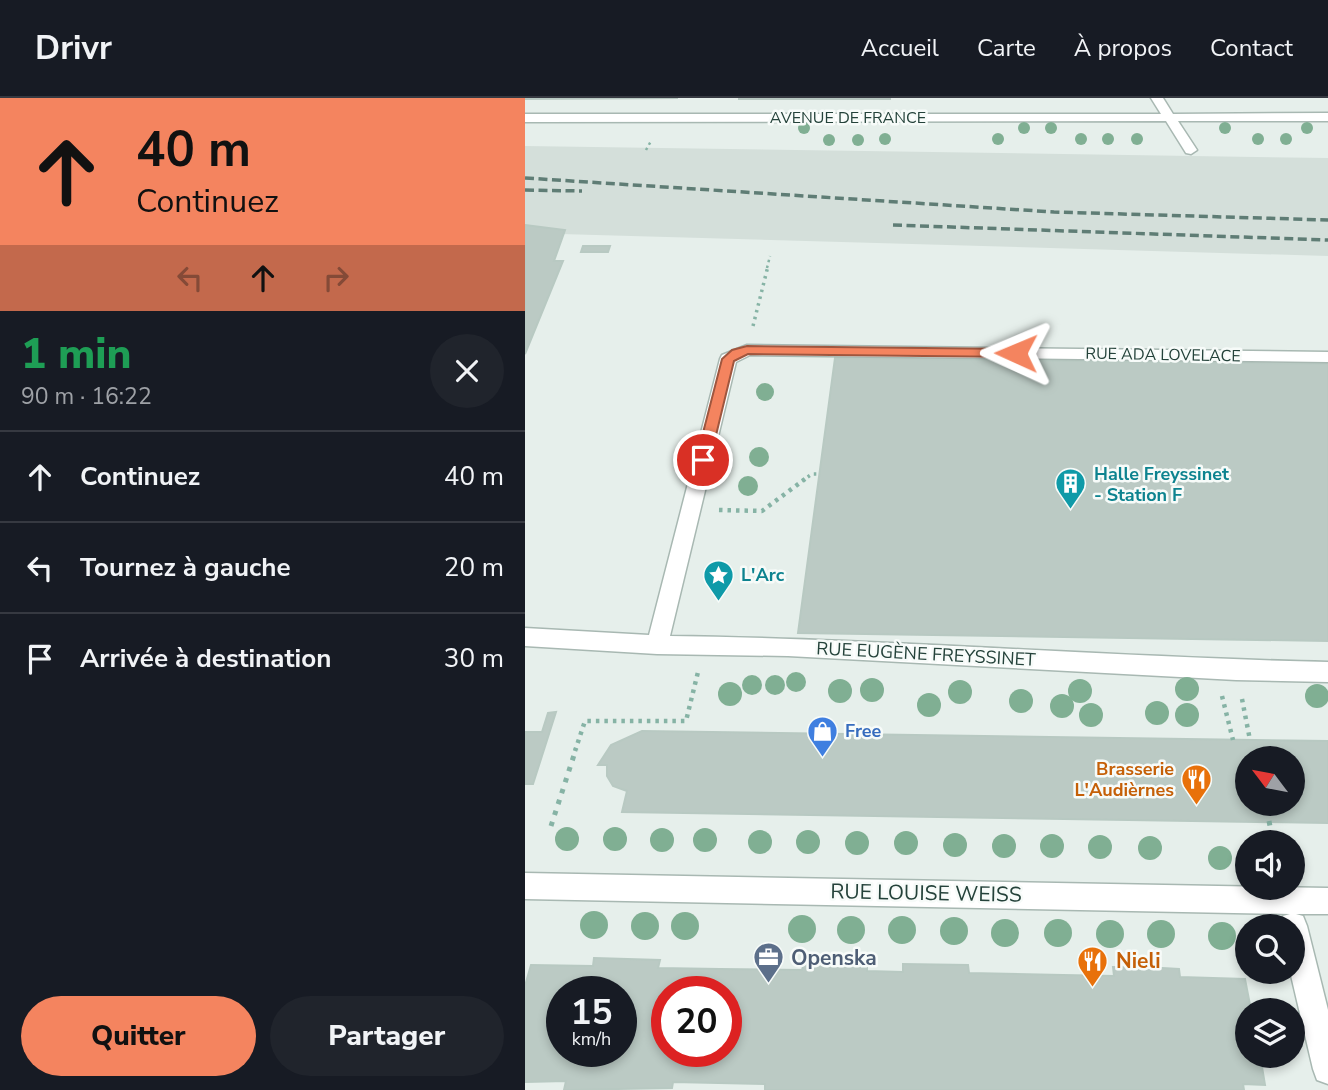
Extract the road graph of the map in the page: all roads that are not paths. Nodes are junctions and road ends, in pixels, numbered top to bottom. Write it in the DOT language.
graph roads {
  1 [pos="1157,98"];
  2 [pos="703,102"];
  3 [pos="926,102"];
  4 [pos="1328,117"];
  5 [pos="525,118"];
  6 [pos="701,118"];
  7 [pos="930,118"];
  8 [pos="1171,119"];
  9 [pos="1191,150"];
  10 [pos="1328,357"];
  11 [pos="525,636"];
  12 [pos="657,645"];
  13 [pos="1328,672"];
  14 [pos="525,886"];
  15 [pos="1328,901"];
  16 [pos="1298,914"];
  17 [pos="1235,915"];
  18 [pos="1305,975"];
  19 [pos="1328,1069"];
  1 -- 8 [label="street"];
  2 -- 6 [label="street"];
  3 -- 7 [label="street"];
  4 -- 8 [label="street, AVENUE DE FRANCE"];
  5 -- 6 [label="street, AVENUE DE FRANCE"];
  6 -- 7 [label="street, AVENUE DE FRANCE"];
  7 -- 8 [label="street, AVENUE DE FRANCE"];
  8 -- 9 [label="street"];
  10 -- 12 [label="street, RUE ADA LOVELACE"];
  11 -- 12 [label="street, RUE EUGÈNE FREYSSINET"];
  12 -- 13 [label="street, RUE EUGÈNE FREYSSINET"];
  14 -- 17 [label="street, RUE LOUISE WEISS"];
  15 -- 16 [label="street, RUE LOUISE WEISS"];
  18 -- 19 [label="street"];
}
